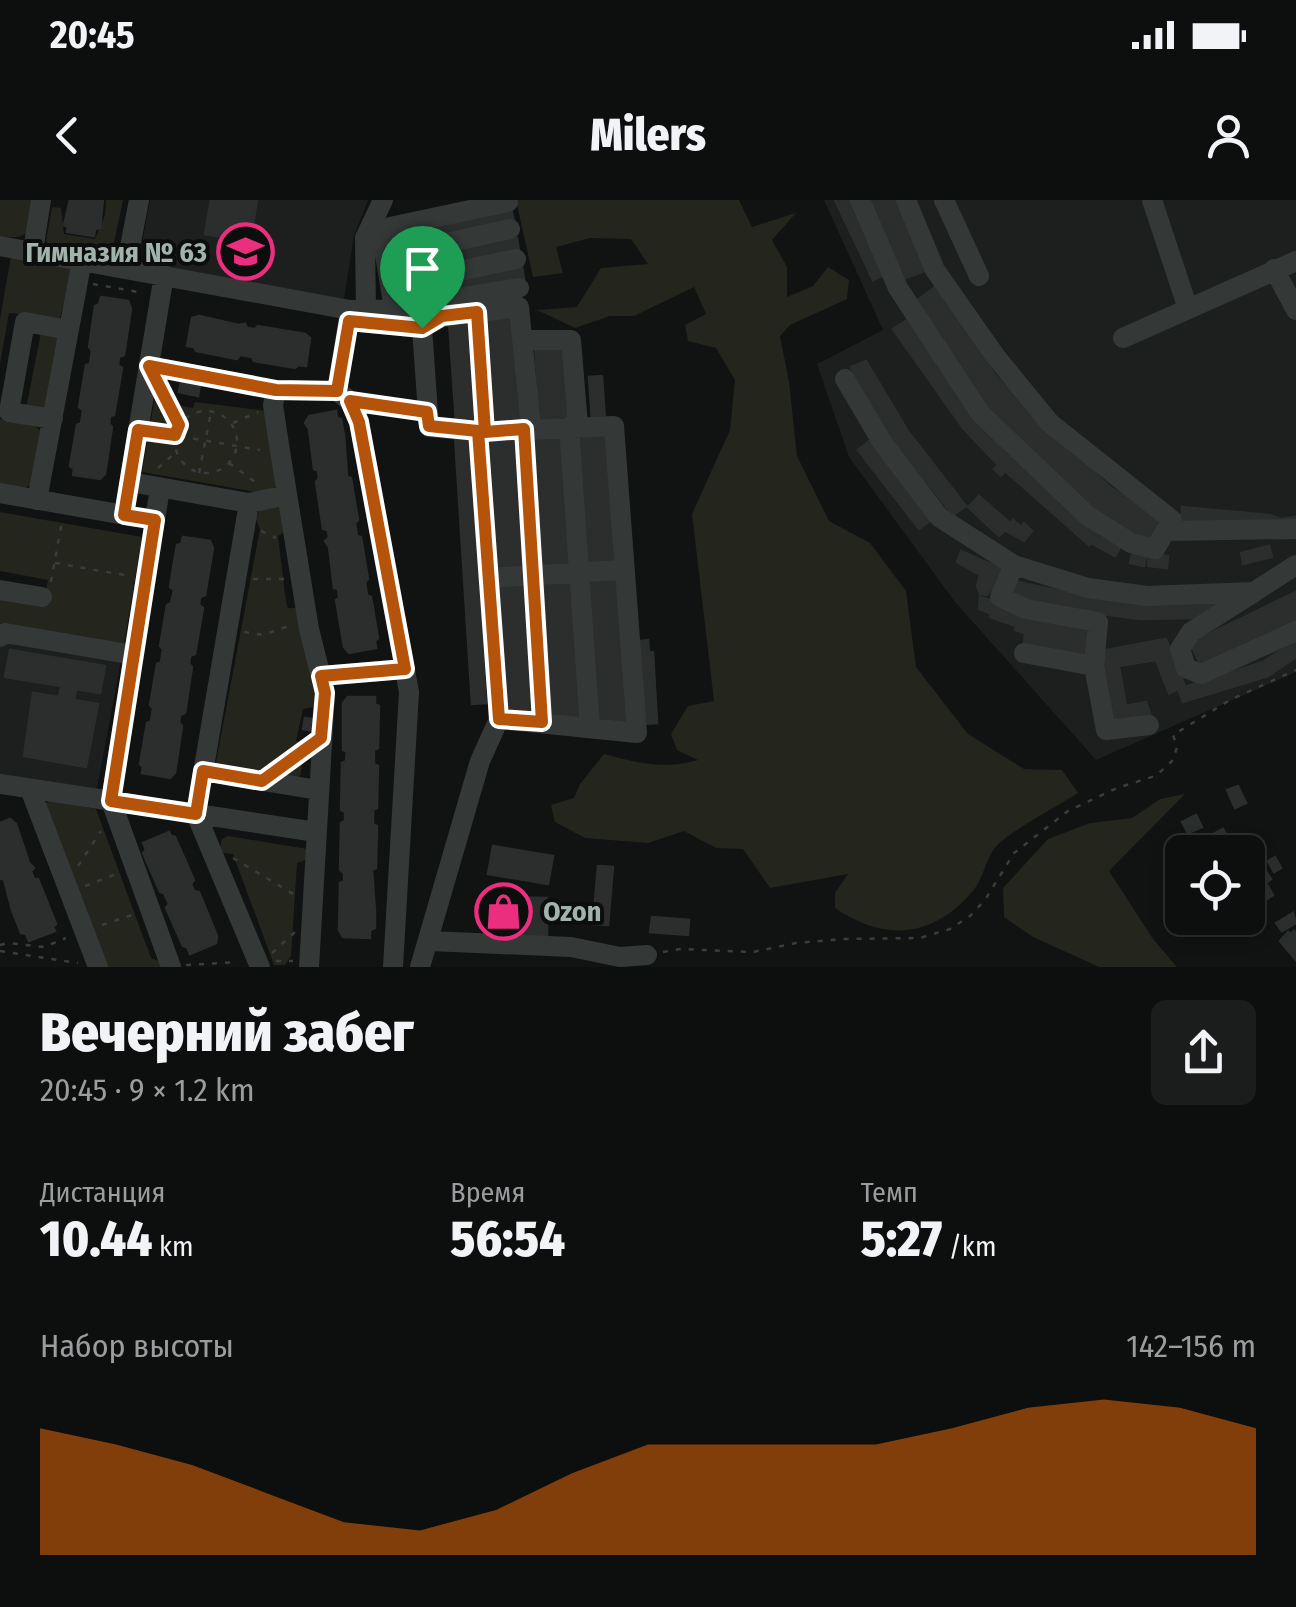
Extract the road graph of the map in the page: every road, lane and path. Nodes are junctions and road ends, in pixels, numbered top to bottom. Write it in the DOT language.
graph roads {
  1 [pos="41,200"];
  2 [pos="139,200"];
  3 [pos="384,200"];
  4 [pos="860,200"];
  5 [pos="906,200"];
  6 [pos="944,200"];
  7 [pos="1152,200"];
  8 [pos="508,202"];
  9 [pos="510,229"];
  10 [pos="33,251"];
  11 [pos="1,253"];
  12 [pos="387,256"];
  13 [pos="516,258"];
  14 [pos="82,260"];
  15 [pos="1296,261"];
  16 [pos="126,268"];
  17 [pos="1274,270"];
  18 [pos="164,275"];
  19 [pos="980,276"];
  20 [pos="392,285"];
  21 [pos="519,288"];
  22 [pos="394,309"];
  23 [pos="1188,309"];
  24 [pos="1296,310"];
  25 [pos="477,312"];
  26 [pos="355,314"];
  27 [pos="422,328"];
  28 [pos="70,330"];
  29 [pos="1123,338"];
  30 [pos="524,340"];
  31 [pos="149,368"];
  32 [pos="845,379"];
  33 [pos="343,396"];
  34 [pos="274,398"];
  35 [pos="211,410"];
  36 [pos="427,412"];
  37 [pos="52,419"];
  38 [pos="232,424"];
  39 [pos="179,425"];
  40 [pos="573,426"];
  41 [pos="527,428"];
  42 [pos="138,430"];
  43 [pos="482,431"];
  44 [pos="175,435"];
  45 [pos="205,440"];
  46 [pos="237,446"];
  47 [pos="281,454"];
  48 [pos="229,463"];
  49 [pos="130,482"];
  50 [pos="198,483"];
  51 [pos="160,488"];
  52 [pos="0,494"];
  53 [pos="282,496"];
  54 [pos="38,500"];
  55 [pos="249,503"];
  56 [pos="64,505"];
  57 [pos="124,515"];
  58 [pos="155,520"];
  59 [pos="245,526"];
  60 [pos="1296,529"];
  61 [pos="1166,531"];
  62 [pos="295,537"];
  63 [pos="54,563"];
  64 [pos="1014,564"];
  65 [pos="1296,565"];
  66 [pos="623,570"];
  67 [pos="580,573"];
  68 [pos="534,575"];
  69 [pos="236,576"];
  70 [pos="301,576"];
  71 [pos="146,578"];
  72 [pos="488,578"];
  73 [pos="47,589"];
  74 [pos="0,590"];
  75 [pos="1254,592"];
  76 [pos="308,622"];
  77 [pos="228,629"];
  78 [pos="1296,631"];
  79 [pos="0,637"];
  80 [pos="1024,653"];
  81 [pos="134,654"];
  82 [pos="1094,666"];
  83 [pos="405,669"];
  84 [pos="1296,670"];
  85 [pos="321,676"];
  86 [pos="499,719"];
  87 [pos="542,722"];
  88 [pos="1150,724"];
  89 [pos="590,728"];
  90 [pos="321,738"];
  91 [pos="203,771"];
  92 [pos="262,781"];
  93 [pos="0,784"];
  94 [pos="30,789"];
  95 [pos="318,790"];
  96 [pos="112,807"];
  97 [pos="196,814"];
  98 [pos="316,832"];
  99 [pos="210,848"];
  100 [pos="134,867"];
  101 [pos="68,888"];
  102 [pos="313,906"];
  103 [pos="311,931"];
  104 [pos="430,941"];
  105 [pos="0,951"];
  106 [pos="647,955"];
  107 [pos="259,964"];
  108 [pos="309,964"];
  109 [pos="171,966"];
  110 [pos="98,967"];
  111 [pos="393,967"];
  112 [pos="420,967"];
  1 -- 10 [label="lane"];
  2 -- 16 [label="lane"];
  3 -- 26 [label="lane"];
  4 -- 61 [label="lane"];
  5 -- 61 [label="lane"];
  6 -- 19 [label="lane"];
  7 -- 23 [label="lane"];
  8 -- 12 [label="lane"];
  9 -- 12 [label="lane"];
  10 -- 11 [label="lane"];
  10 -- 14 [label="lane"];
  12 -- 20 [label="lane"];
  13 -- 20 [label="lane"];
  14 -- 16 [label="lane"];
  14 -- 28 [label="lane"];
  15 -- 17 [label="lane"];
  16 -- 18 [label="lane"];
  17 -- 23 [label="lane"];
  17 -- 24 [label="lane"];
  18 -- 26 [label="lane"];
  18 -- 31 [label="lane"];
  20 -- 22 [label="lane"];
  21 -- 22 [label="lane"];
  22 -- 26 [label="lane"];
  23 -- 29 [label="lane"];
  25 -- 27 [label="lane"];
  25 -- 30 [label="lane"];
  25 -- 43 [label="lane"];
  26 -- 27 [label="lane"];
  26 -- 33 [label="lane"];
  27 -- 36 [label="lane"];
  28 -- 37 [label="lane"];
  28 -- 37 [label="lane"];
  30 -- 40 [label="lane"];
  30 -- 41 [label="lane"];
  31 -- 34 [label="lane"];
  31 -- 39 [label="path"];
  31 -- 42 [label="lane"];
  32 -- 64 [label="lane"];
  33 -- 34 [label="lane"];
  33 -- 36 [label="path"];
  33 -- 83 [label="lane"];
  34 -- 38 [label="path"];
  34 -- 47 [label="lane"];
  35 -- 38 [label="path"];
  35 -- 39 [label="path"];
  35 -- 45 [label="path"];
  36 -- 43 [label="lane"];
  37 -- 54 [label="lane"];
  38 -- 46 [label="path"];
  39 -- 44 [label="path"];
  40 -- 41 [label="lane"];
  40 -- 66 [label="lane"];
  40 -- 67 [label="lane"];
  41 -- 43 [label="lane"];
  41 -- 68 [label="lane"];
  42 -- 44 [label="path"];
  42 -- 49 [label="lane"];
  43 -- 72 [label="lane"];
  44 -- 45 [label="path"];
  44 -- 50 [label="path"];
  45 -- 46 [label="path"];
  45 -- 50 [label="path"];
  46 -- 47 [label="path"];
  46 -- 48 [label="path"];
  47 -- 53 [label="lane"];
  48 -- 50 [label="path"];
  48 -- 53 [label="path"];
  49 -- 51 [label="lane"];
  49 -- 57 [label="lane"];
  50 -- 51 [label="lane"];
  50 -- 55 [label="lane"];
  51 -- 58 [label="lane"];
  52 -- 54 [label="lane"];
  53 -- 55 [label="lane"];
  53 -- 62 [label="lane"];
  54 -- 56 [label="lane"];
  55 -- 59 [label="lane"];
  56 -- 57 [label="lane"];
  56 -- 63 [label="path"];
  57 -- 58 [label="lane"];
  58 -- 71 [label="lane"];
  59 -- 62 [label="path"];
  59 -- 69 [label="lane"];
  60 -- 61 [label="lane"];
  62 -- 70 [label="lane"];
  63 -- 71 [label="path"];
  63 -- 73 [label="path"];
  64 -- 75 [label="lane"];
  64 -- 82 [label="lane"];
  65 -- 75 [label="lane"];
  66 -- 67 [label="lane"];
  66 -- 89 [label="lane"];
  67 -- 68 [label="lane"];
  67 -- 89 [label="lane"];
  68 -- 72 [label="lane"];
  68 -- 87 [label="lane"];
  69 -- 70 [label="path"];
  69 -- 77 [label="lane"];
  70 -- 76 [label="lane"];
  71 -- 81 [label="lane"];
  72 -- 86 [label="lane"];
  73 -- 74 [label="lane"];
  75 -- 78 [label="lane"];
  76 -- 77 [label="path"];
  76 -- 85 [label="lane"];
  77 -- 91 [label="lane"];
  79 -- 81 [label="lane"];
  80 -- 82 [label="lane"];
  81 -- 96 [label="lane"];
  82 -- 88 [label="lane"];
  83 -- 85 [label="lane"];
  83 -- 111 [label="lane"];
  84 -- 106 [label="path"];
  85 -- 90 [label="lane"];
  86 -- 87 [label="lane"];
  86 -- 104 [label="lane"];
  87 -- 89 [label="lane"];
  90 -- 92 [label="path"];
  90 -- 95 [label="lane"];
  91 -- 92 [label="lane"];
  91 -- 97 [label="lane"];
  92 -- 95 [label="lane"];
  93 -- 94 [label="lane"];
  94 -- 96 [label="lane"];
  94 -- 101 [label="lane"];
  95 -- 98 [label="lane"];
  96 -- 97 [label="lane"];
  96 -- 100 [label="lane"];
  96 -- 101 [label="path"];
  97 -- 98 [label="lane"];
  97 -- 99 [label="lane"];
  98 -- 102 [label="lane"];
  99 -- 102 [label="path"];
  99 -- 107 [label="lane"];
  100 -- 101 [label="path"];
  100 -- 109 [label="lane"];
  101 -- 110 [label="lane"];
  102 -- 103 [label="lane"];
  103 -- 107 [label="path"];
  103 -- 108 [label="lane"];
  104 -- 106 [label="lane"];
  104 -- 112 [label="lane"];
  105 -- 110 [label="path"];
  107 -- 108 [label="path"];
  107 -- 109 [label="path"];
}
